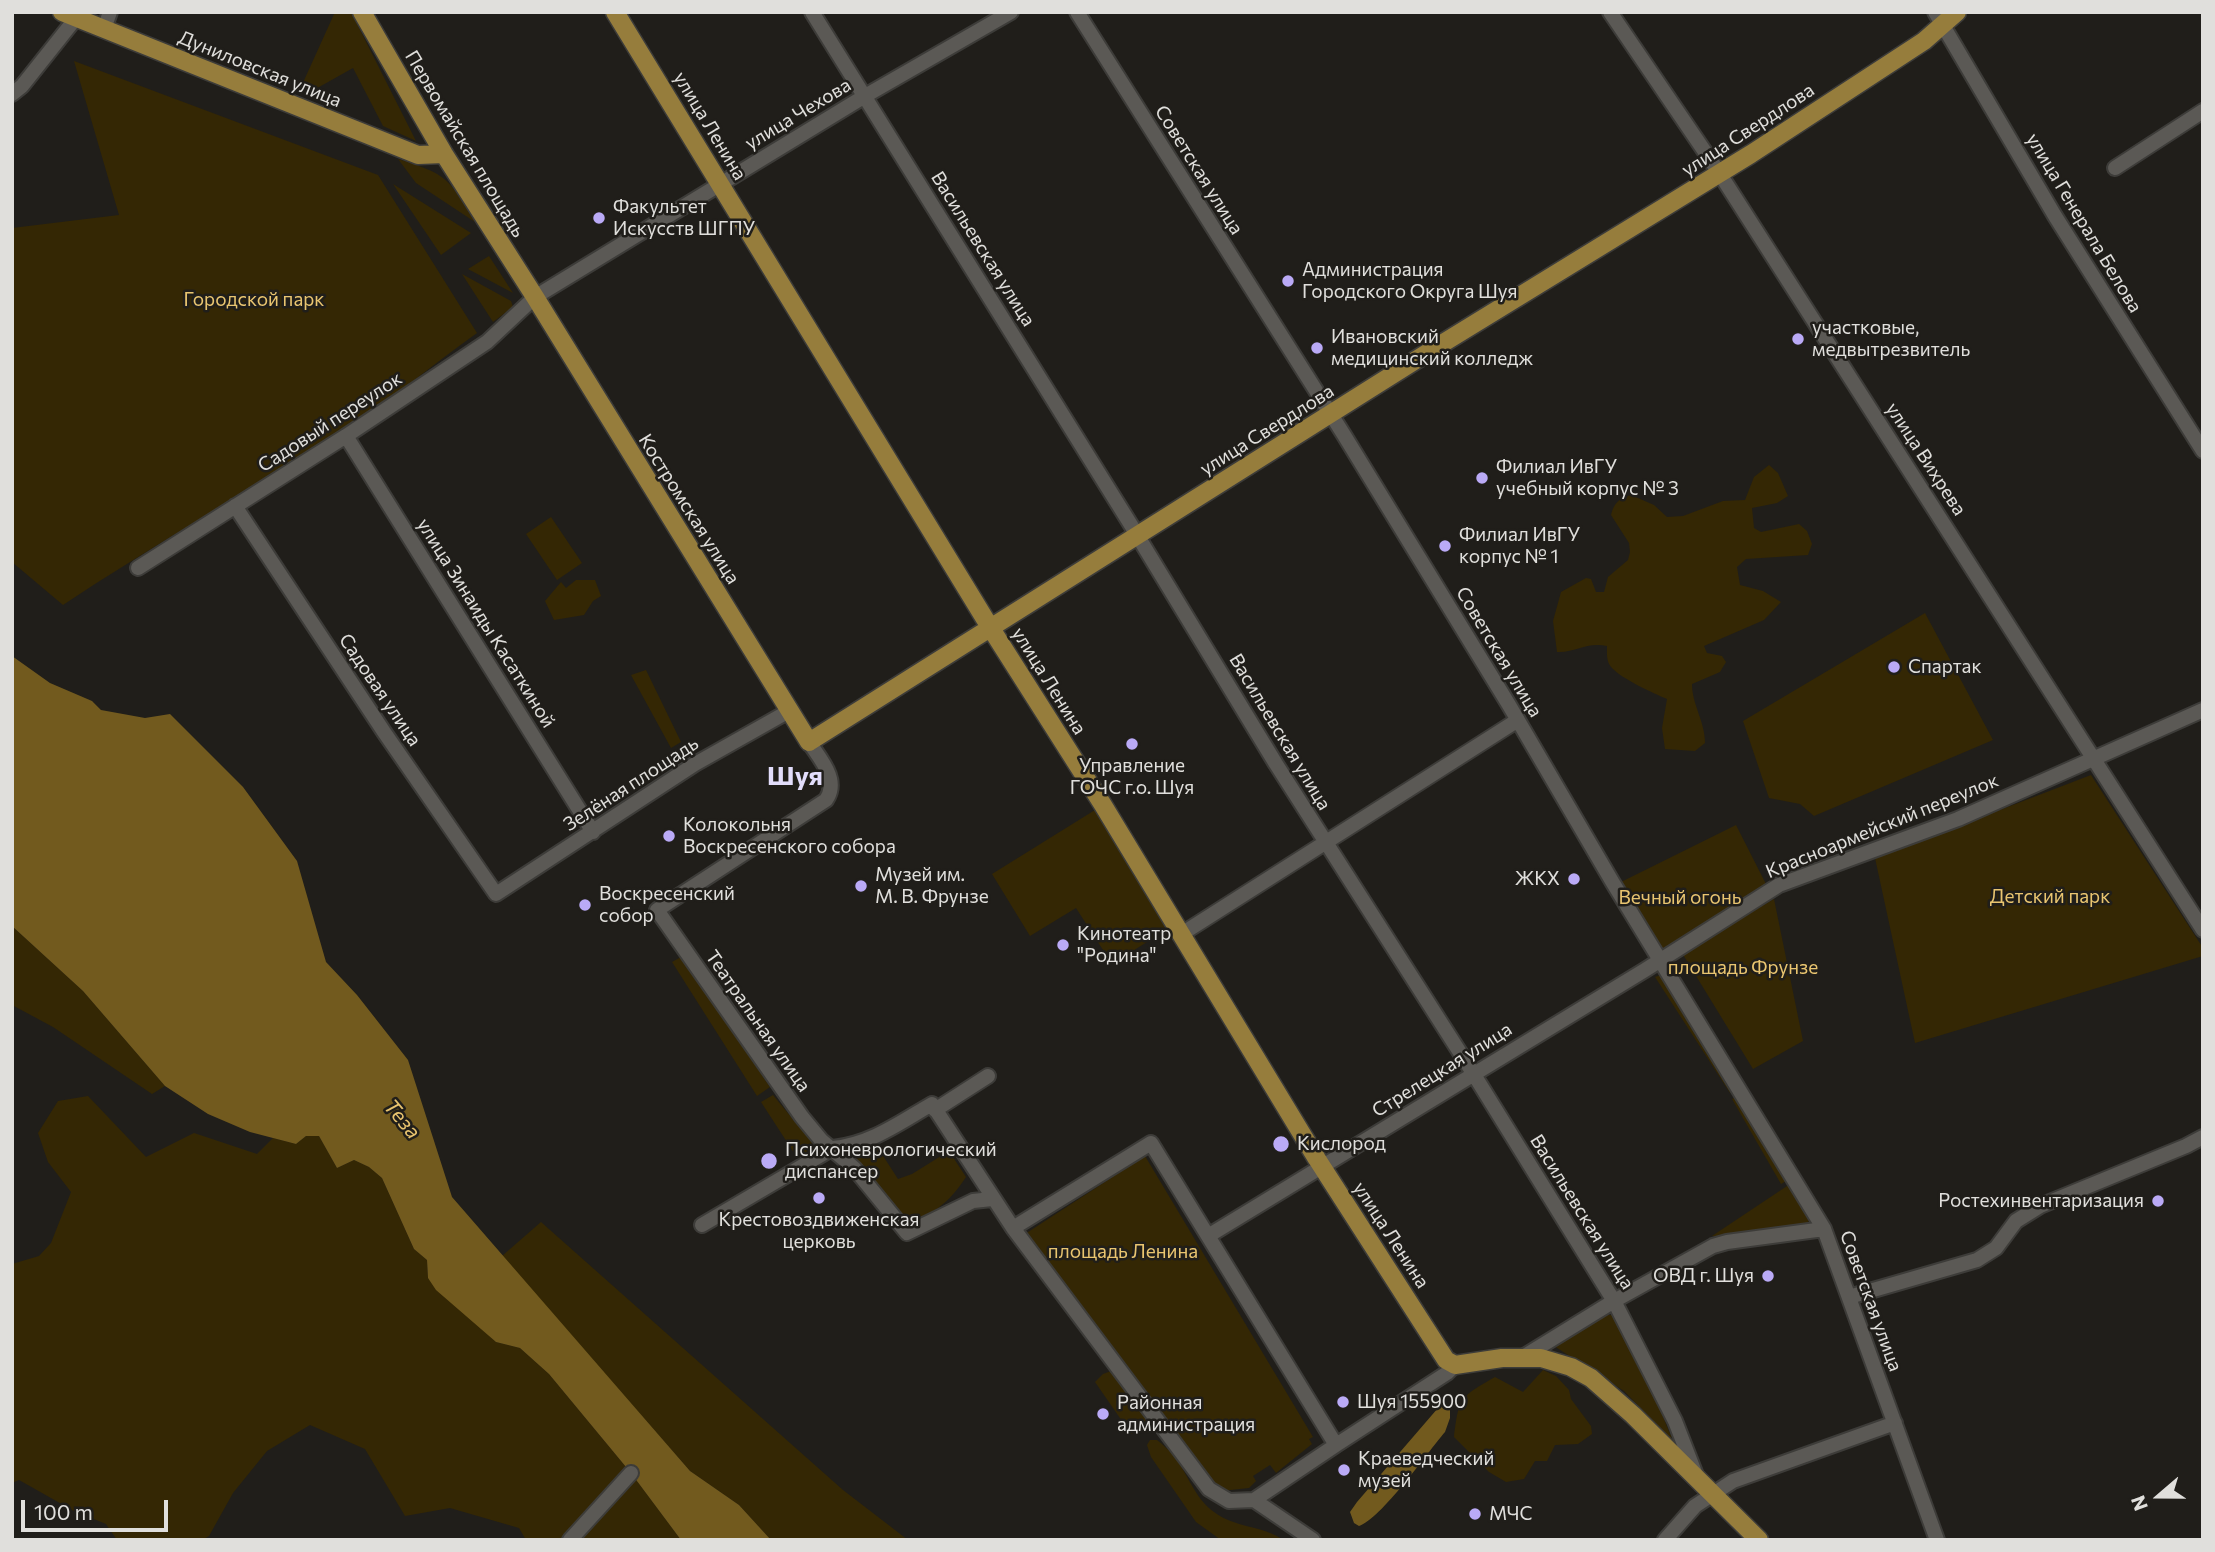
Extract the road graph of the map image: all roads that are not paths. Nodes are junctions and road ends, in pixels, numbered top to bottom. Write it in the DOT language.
graph roads {
  1 [pos="362,12"];
  2 [pos="615,12"];
  3 [pos="813,12"];
  4 [pos="1011,12"];
  5 [pos="1077,12"];
  6 [pos="1611,12"];
  7 [pos="1957,12"];
  8 [pos="69,15"];
  9 [pos="1939,19"];
  10 [pos="107,21"];
  11 [pos="12,94"];
  12 [pos="865,96"];
  13 [pos="2203,111"];
  14 [pos="444,154"];
  15 [pos="2115,168"];
  16 [pos="1720,174"];
  17 [pos="720,184"];
  18 [pos="535,297"];
  19 [pos="1330,415"];
  20 [pos="346,436"];
  21 [pos="2203,451"];
  22 [pos="235,506"];
  23 [pos="1138,536"];
  24 [pos="138,568"];
  25 [pos="990,626"];
  26 [pos="789,710"];
  27 [pos="2203,710"];
  28 [pos="1518,720"];
  29 [pos="809,742"];
  30 [pos="2095,758"];
  31 [pos="593,832"];
  32 [pos="1326,844"];
  33 [pos="496,894"];
  34 [pos="2203,930"];
  35 [pos="1180,936"];
  36 [pos="1660,959"];
  37 [pos="1474,1073"];
  38 [pos="988,1076"];
  39 [pos="934,1107"];
  40 [pos="2203,1137"];
  41 [pos="833,1148"];
  42 [pos="1322,1167"];
  43 [pos="992,1199"];
  44 [pos="702,1225"];
  45 [pos="1013,1228"];
  46 [pos="1824,1229"];
  47 [pos="1208,1236"];
  48 [pos="1849,1297"];
  49 [pos="1614,1301"];
  50 [pos="1523,1357"];
  51 [pos="1455,1365"];
  52 [pos="1895,1423"];
  53 [pos="1336,1445"];
  54 [pos="631,1473"];
  55 [pos="1698,1481"];
  56 [pos="1711,1494"];
  57 [pos="1254,1500"];
  58 [pos="570,1540"];
  59 [pos="1313,1540"];
  60 [pos="1665,1540"];
  61 [pos="1759,1540"];
  62 [pos="1937,1540"];
  1 -- 14 [label="main road, Первомайская площадь"];
  2 -- 17 [label="main road, улица Ленина"];
  3 -- 12 [label="street, Васильевская улица"];
  4 -- 12 [label="street, улица Чехова"];
  5 -- 19 [label="street, Советская улица"];
  6 -- 16 [label="street, улица Вихрева"];
  7 -- 9 [label="main road, улица Свердлова"];
  8 -- 10 [label="main road, Дуниловская улица"];
  8 -- 11 [label="street"];
  9 -- 16 [label="main road, улица Свердлова"];
  9 -- 21 [label="street, улица Генерала Белова"];
  10 -- 14 [label="main road, Дуниловская улица"];
  12 -- 17 [label="street, улица Чехова"];
  12 -- 23 [label="street, Васильевская улица"];
  13 -- 15 [label="street"];
  14 -- 18 [label="main road, Первомайская площадь"];
  16 -- 19 [label="main road, улица Свердлова"];
  16 -- 30 [label="street, улица Вихрева"];
  17 -- 18 [label="street, улица Чехова"];
  17 -- 25 [label="main road, улица Ленина"];
  18 -- 20 [label="street, Садовый переулок"];
  18 -- 26 [label="main road, Костромская улица"];
  19 -- 23 [label="main road, улица Свердлова"];
  19 -- 28 [label="street, Советская улица"];
  20 -- 22 [label="street, Садовый переулок"];
  20 -- 31 [label="street, улица Зинаиды Касаткиной"];
  22 -- 24 [label="street, Садовый переулок"];
  22 -- 33 [label="street, Садовая улица"];
  23 -- 25 [label="main road, улица Свердлова"];
  23 -- 32 [label="street, Васильевская улица"];
  25 -- 29 [label="main road, улица Свердлова"];
  25 -- 35 [label="main road, улица Ленина"];
  26 -- 29 [label="main road, Костромская улица"];
  26 -- 31 [label="street, Зелёная площадь"];
  27 -- 30 [label="street, Красноармейский переулок"];
  28 -- 32 [label="street"];
  28 -- 36 [label="street, Советская улица"];
  29 -- 41 [label="street, Театральная улица"];
  30 -- 34 [label="street, улица Вихрева"];
  30 -- 36 [label="street, Красноармейский переулок"];
  31 -- 33 [label="street, Зелёная площадь"];
  32 -- 35 [label="street"];
  32 -- 37 [label="street, Васильевская улица"];
  35 -- 42 [label="main road, улица Ленина"];
  36 -- 37 [label="street, Стрелецкая улица"];
  36 -- 46 [label="street, Советская улица"];
  37 -- 42 [label="street, Стрелецкая улица"];
  37 -- 49 [label="street, Васильевская улица"];
  38 -- 39 [label="street"];
  39 -- 41 [label="street"];
  39 -- 43 [label="street"];
  40 -- 48 [label="street"];
  41 -- 43 [label="street, Театральная улица"];
  41 -- 44 [label="street"];
  42 -- 47 [label="street, Стрелецкая улица"];
  42 -- 51 [label="main road, улица Ленина"];
  43 -- 45 [label="street"];
  45 -- 47 [label="street"];
  45 -- 57 [label="street"];
  46 -- 48 [label="street, Советская улица"];
  46 -- 49 [label="street"];
  47 -- 53 [label="street"];
  48 -- 52 [label="street, Советская улица"];
  49 -- 50 [label="street"];
  49 -- 55 [label="street, Васильевская улица"];
  50 -- 51 [label="main road"];
  50 -- 55 [label="main road"];
  51 -- 53 [label="street"];
  52 -- 56 [label="street"];
  52 -- 62 [label="street, Советская улица"];
  53 -- 57 [label="street"];
  54 -- 58 [label="street"];
  55 -- 56 [label="main road"];
  56 -- 60 [label="street"];
  56 -- 61 [label="main road"];
  57 -- 59 [label="street"];
}
